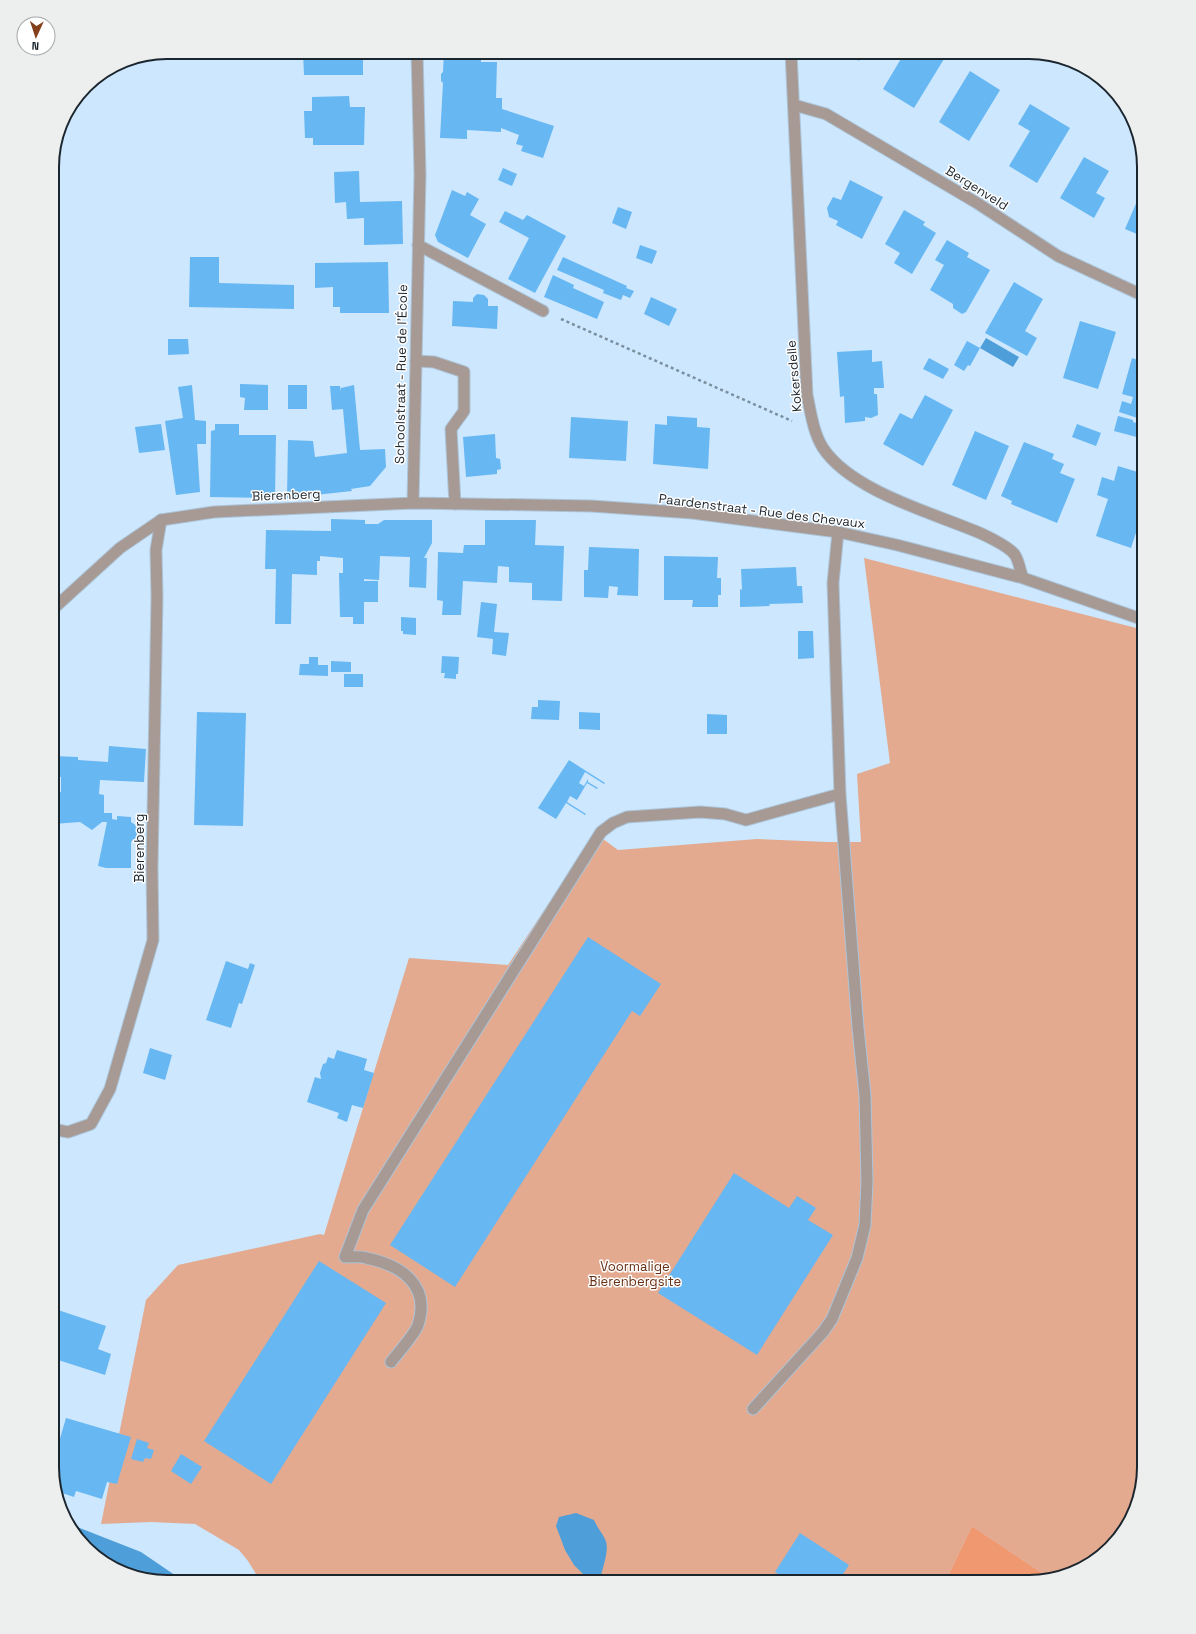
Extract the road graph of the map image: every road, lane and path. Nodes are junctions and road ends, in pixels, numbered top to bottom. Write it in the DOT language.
graph roads {
  1 [pos="417,59"];
  2 [pos="791,59"];
  3 [pos="794,105"];
  4 [pos="418,245"];
  5 [pos="1137,293"];
  6 [pos="543,311"];
  7 [pos="416,361"];
  8 [pos="815,431"];
  9 [pos="412,503"];
  10 [pos="455,504"];
  11 [pos="161,520"];
  12 [pos="838,532"];
  13 [pos="1023,578"];
  14 [pos="59,604"];
  15 [pos="1137,618"];
  16 [pos="840,794"];
  17 [pos="59,1130"];
  18 [pos="391,1362"];
  19 [pos="753,1409"];
  1 -- 4 [label="street, Schoolstraat - Rue de l'École"];
  2 -- 3 [label="street, Kokersdelle"];
  3 -- 5 [label="street, Bergenveld"];
  3 -- 8 [label="street, Kokersdelle"];
  4 -- 6 [label="street"];
  4 -- 7 [label="street, Schoolstraat - Rue de l'École"];
  6 -- 8 [label="path"];
  7 -- 9 [label="street, Schoolstraat - Rue de l'École"];
  7 -- 10 [label="street"];
  8 -- 13 [label="street, Kokersdelle"];
  9 -- 10 [label="street, Paardenstraat - Rue des Chevaux"];
  9 -- 11 [label="street, Bierenberg"];
  10 -- 12 [label="street, Paardenstraat - Rue des Chevaux"];
  11 -- 14 [label="street, Bierenberg"];
  11 -- 17 [label="street, Bierenberg"];
  12 -- 13 [label="street, Paardenstraat - Rue des Chevaux"];
  12 -- 16 [label="street"];
  13 -- 15 [label="street, Paardenstraat - Rue des Chevaux"];
  16 -- 18 [label="street"];
  16 -- 19 [label="street"];
}
